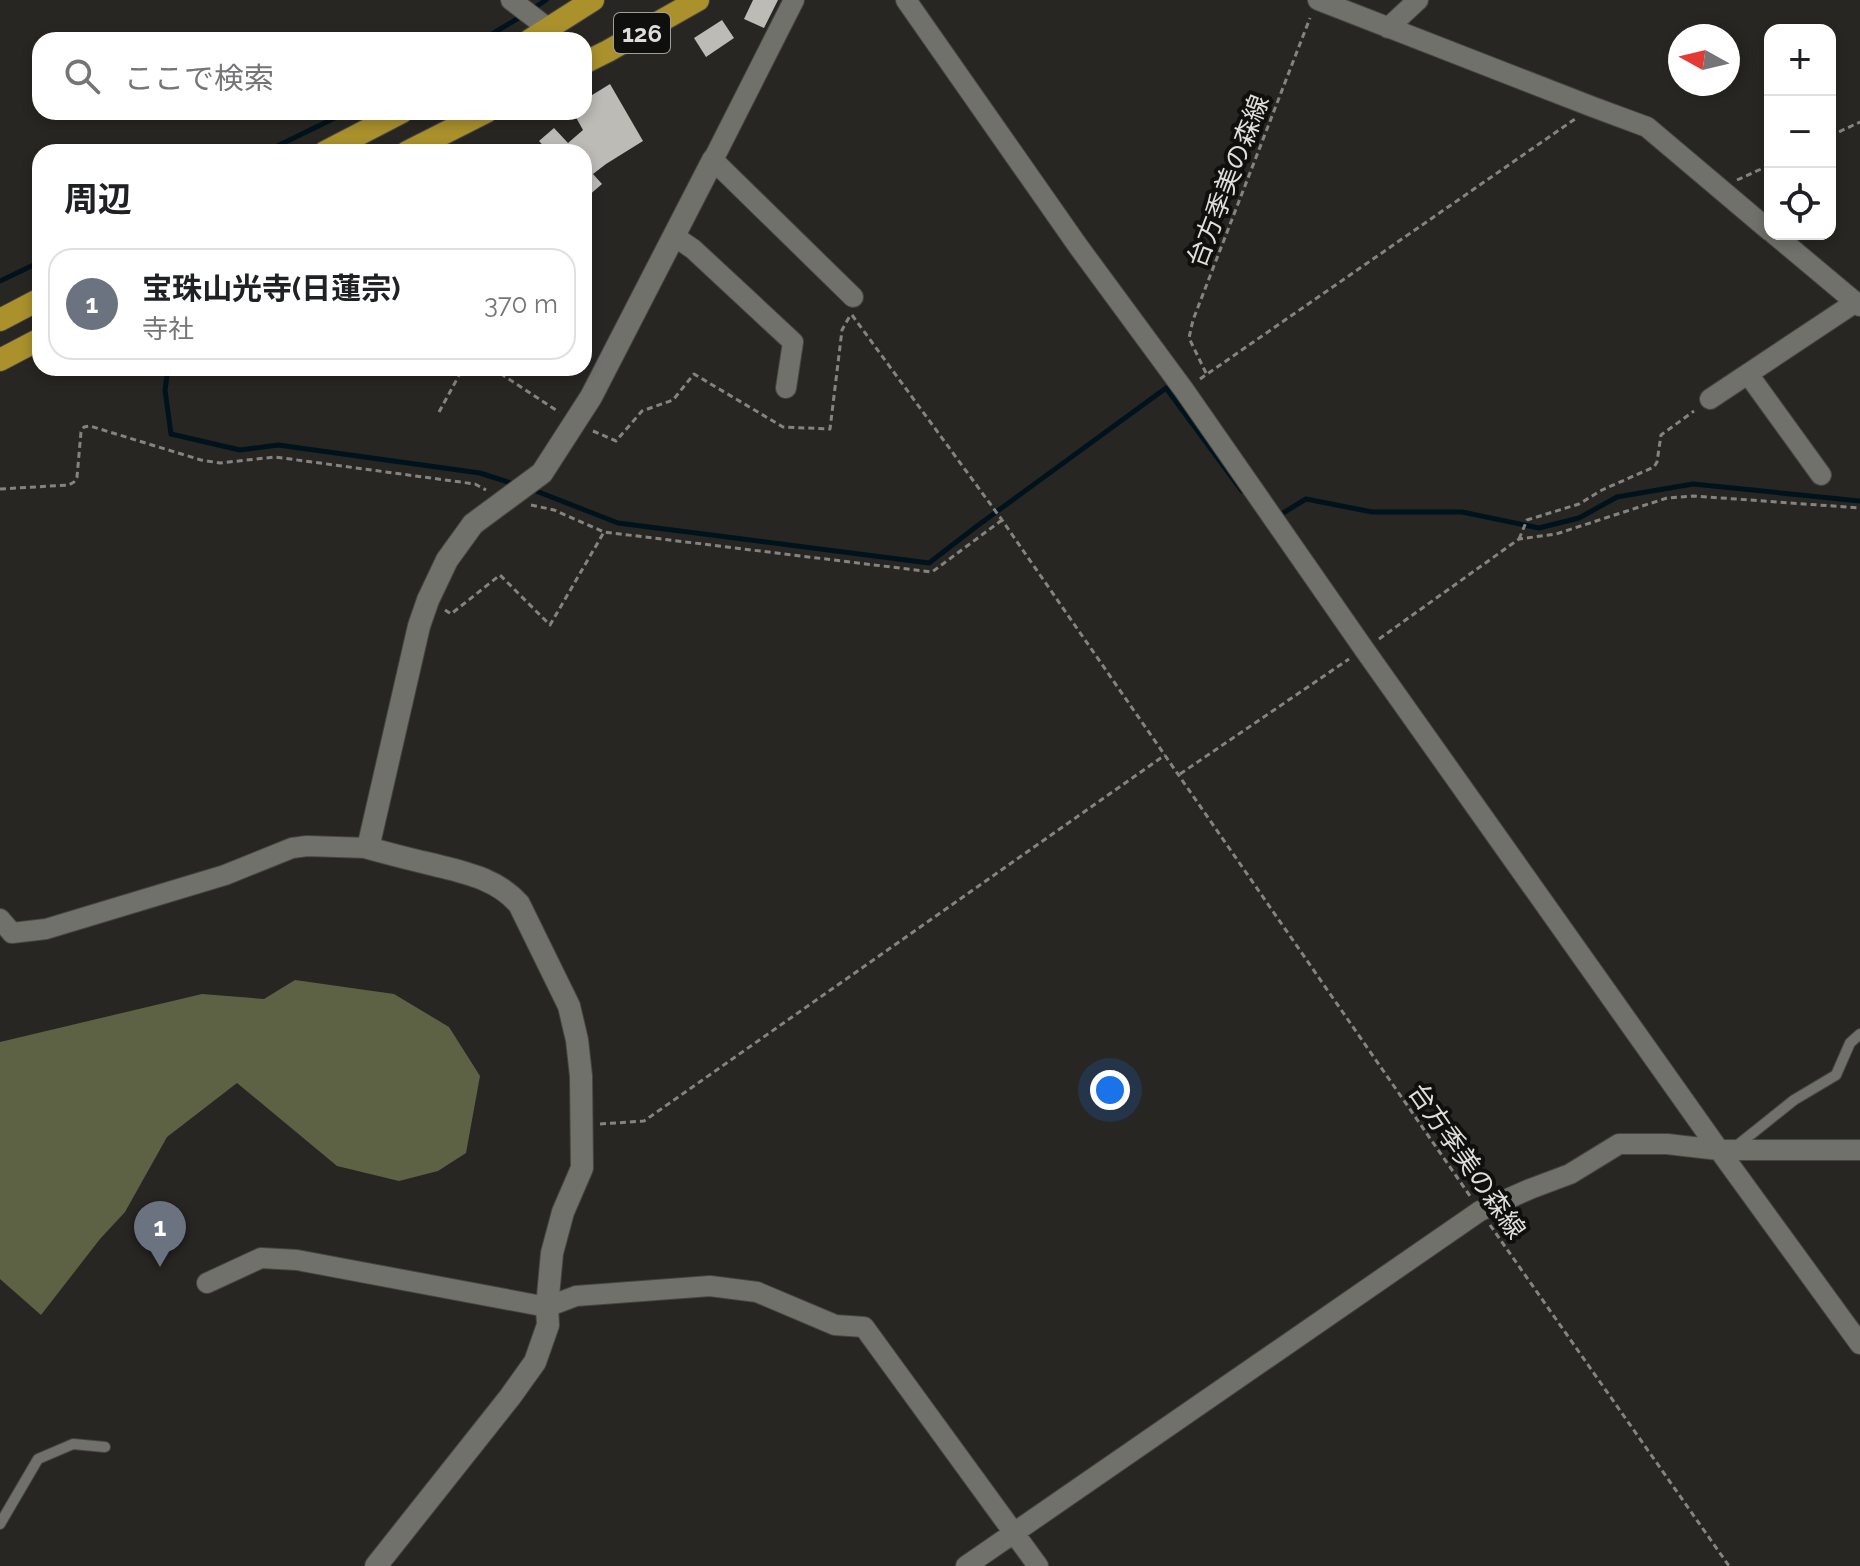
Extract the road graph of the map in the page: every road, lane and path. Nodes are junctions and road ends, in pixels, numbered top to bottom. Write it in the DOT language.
graph roads {
  1 [pos="511,0"];
  2 [pos="593,0"];
  3 [pos="698,0"];
  4 [pos="794,0"];
  5 [pos="906,0"];
  6 [pos="1418,0"];
  7 [pos="1315,7"];
  8 [pos="1388,28"];
  9 [pos="540,32"];
  10 [pos="549,32"];
  11 [pos="592,59"];
  12 [pos="1593,107"];
  13 [pos="387,120"];
  14 [pos="470,120"];
  15 [pos="1860,122"];
  16 [pos="1836,133"];
  17 [pos="340,144"];
  18 [pos="423,144"];
  19 [pos="713,160"];
  20 [pos="1764,168"];
  21 [pos="1719,189"];
  22 [pos="1764,226"];
  23 [pos="674,236"];
  24 [pos="1782,240"];
  25 [pos="32,303"];
  26 [pos="1858,304"];
  27 [pos="852,305"];
  28 [pos="0,320"];
  29 [pos="32,343"];
  30 [pos="0,360"];
  31 [pos="1206,374"];
  32 [pos="1748,374"];
  33 [pos="459,376"];
  34 [pos="504,376"];
  35 [pos="786,388"];
  36 [pos="1184,390"];
  37 [pos="1710,399"];
  38 [pos="439,412"];
  39 [pos="575,423"];
  40 [pos="1821,475"];
  41 [pos="0,489"];
  42 [pos="507,500"];
  43 [pos="1860,508"];
  44 [pos="1002,520"];
  45 [pos="604,532"];
  46 [pos="1519,539"];
  47 [pos="428,600"];
  48 [pos="1364,649"];
  49 [pos="1165,755"];
  50 [pos="1179,774"];
  51 [pos="368,848"];
  52 [pos="4,929"];
  53 [pos="1860,1034"];
  54 [pos="582,1125"];
  55 [pos="1725,1150"];
  56 [pos="1860,1150"];
  57 [pos="1480,1211"];
  58 [pos="207,1283"];
  59 [pos="547,1307"];
  60 [pos="1860,1344"];
  61 [pos="105,1447"];
  62 [pos="0,1524"];
  63 [pos="1014,1533"];
  64 [pos="376,1566"];
  65 [pos="966,1566"];
  66 [pos="1038,1566"];
  67 [pos="1729,1566"];
  1 -- 9 [label="street"];
  2 -- 10 [label="highway, 126"];
  3 -- 11 [label="highway, 126"];
  4 -- 19 [label="street"];
  5 -- 36 [label="street"];
  6 -- 8 [label="street"];
  7 -- 8 [label="street"];
  7 -- 31 [label="path, 台方季美の森線"];
  8 -- 12 [label="street"];
  12 -- 21 [label="street"];
  12 -- 31 [label="path"];
  13 -- 17 [label="highway"];
  14 -- 18 [label="highway"];
  15 -- 16 [label="path"];
  19 -- 23 [label="street"];
  19 -- 27 [label="street"];
  20 -- 21 [label="path"];
  21 -- 22 [label="street"];
  23 -- 35 [label="street"];
  23 -- 39 [label="street"];
  24 -- 26 [label="street"];
  25 -- 28 [label="highway"];
  26 -- 32 [label="street"];
  27 -- 39 [label="path"];
  27 -- 44 [label="path, 台方季美の森線"];
  29 -- 30 [label="highway"];
  31 -- 36 [label="path"];
  32 -- 37 [label="street"];
  32 -- 40 [label="street"];
  33 -- 38 [label="path"];
  34 -- 39 [label="path"];
  36 -- 48 [label="street"];
  37 -- 46 [label="path"];
  39 -- 42 [label="street"];
  41 -- 42 [label="path"];
  42 -- 45 [label="path"];
  42 -- 47 [label="street"];
  43 -- 46 [label="path"];
  44 -- 45 [label="path"];
  44 -- 49 [label="path, 台方季美の森線"];
  45 -- 47 [label="path"];
  46 -- 48 [label="path"];
  47 -- 51 [label="street"];
  48 -- 50 [label="path"];
  48 -- 55 [label="street"];
  49 -- 50 [label="path, 台方季美の森線"];
  49 -- 54 [label="path"];
  50 -- 57 [label="path, 台方季美の森線"];
  51 -- 52 [label="street"];
  51 -- 54 [label="street"];
  53 -- 55 [label="lane"];
  54 -- 59 [label="street"];
  55 -- 56 [label="street"];
  55 -- 57 [label="street"];
  55 -- 60 [label="street"];
  57 -- 63 [label="street"];
  57 -- 67 [label="path, 台方季美の森線"];
  58 -- 59 [label="street"];
  59 -- 63 [label="street"];
  59 -- 64 [label="street"];
  61 -- 62 [label="lane"];
  63 -- 65 [label="street"];
  63 -- 66 [label="street"];
}
